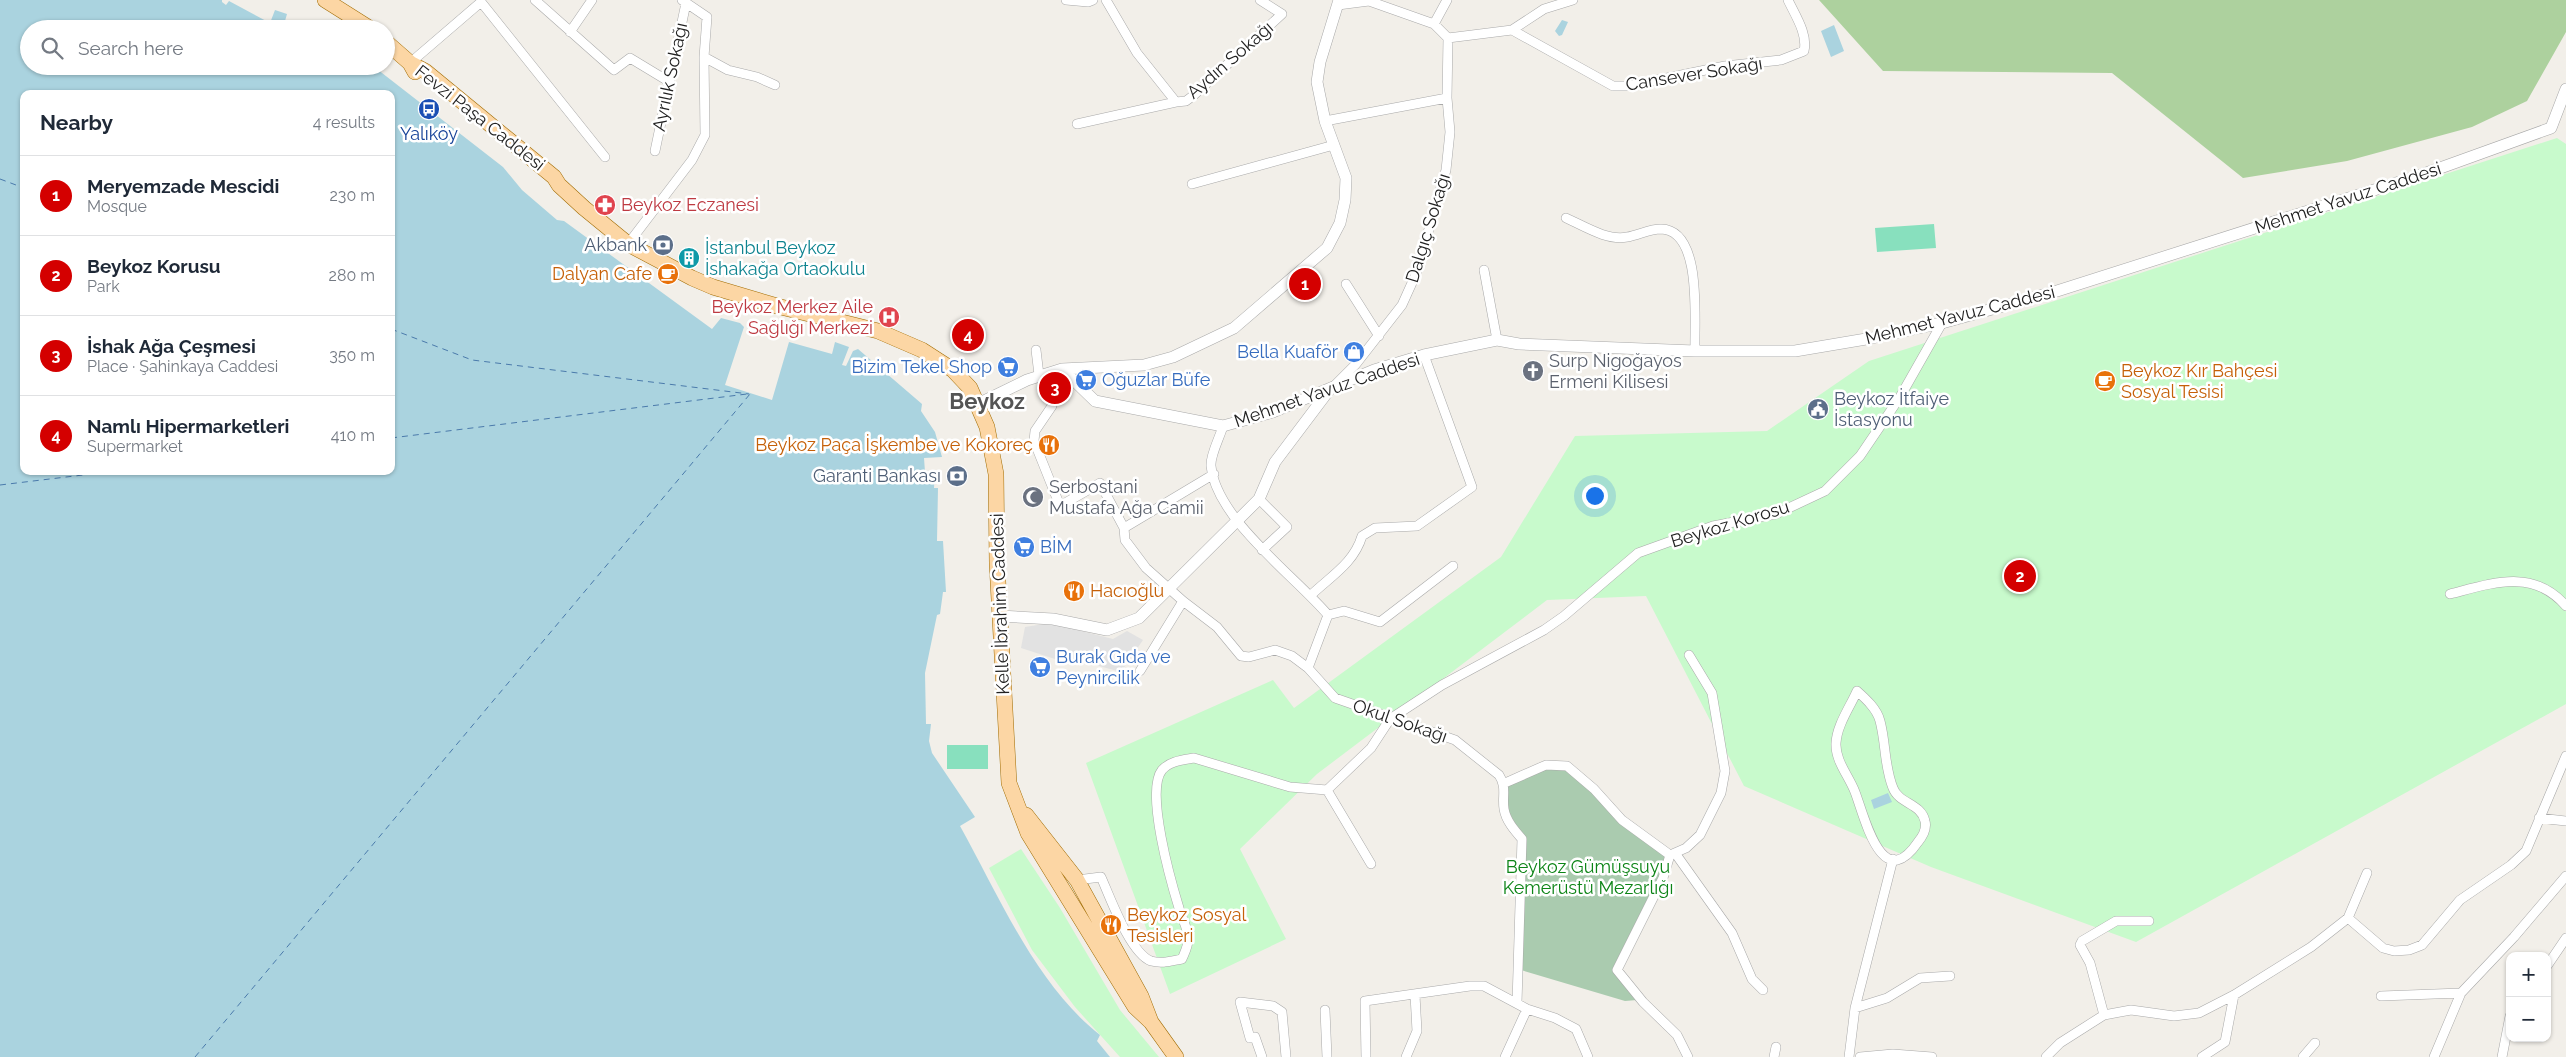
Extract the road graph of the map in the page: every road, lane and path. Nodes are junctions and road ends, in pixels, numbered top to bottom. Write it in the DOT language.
graph roads {
  1 [pos="326,0"];
  2 [pos="535,0"];
  3 [pos="592,0"];
  4 [pos="1070,0"];
  5 [pos="1092,0"];
  6 [pos="1106,0"];
  7 [pos="1260,0"];
  8 [pos="1447,0"];
  9 [pos="1573,0"];
  10 [pos="1788,0"];
  11 [pos="1369,1"];
  12 [pos="684,2"];
  13 [pos="1339,3"];
  14 [pos="357,20"];
  15 [pos="1434,24"];
  16 [pos="1512,30"];
  17 [pos="570,32"];
  18 [pos="1448,38"];
  19 [pos="395,50"];
  20 [pos="704,57"];
  21 [pos="410,63"];
  22 [pos="668,81"];
  23 [pos="775,85"];
  24 [pos="2566,89"];
  25 [pos="1447,98"];
  26 [pos="1176,102"];
  27 [pos="1325,121"];
  28 [pos="1077,124"];
  29 [pos="1334,144"];
  30 [pos="655,151"];
  31 [pos="605,157"];
  32 [pos="1192,184"];
  33 [pos="1566,218"];
  34 [pos="628,244"];
  35 [pos="1484,270"];
  36 [pos="1346,284"];
  37 [pos="1942,323"];
  38 [pos="1379,336"];
  39 [pos="1497,340"];
  40 [pos="1036,350"];
  41 [pos="1695,350"];
  42 [pos="1424,355"];
  43 [pos="1062,369"];
  44 [pos="1039,375"];
  45 [pos="1330,389"];
  46 [pos="978,404"];
  47 [pos="1052,406"];
  48 [pos="1223,426"];
  49 [pos="1214,474"];
  50 [pos="1259,499"];
  51 [pos="1238,521"];
  52 [pos="1124,528"];
  53 [pos="1262,550"];
  54 [pos="1453,566"];
  55 [pos="1168,588"];
  56 [pos="2450,594"];
  57 [pos="1311,595"];
  58 [pos="1183,601"];
  59 [pos="2566,606"];
  60 [pos="1328,614"];
  61 [pos="1000,616"];
  62 [pos="1689,655"];
  63 [pos="1308,668"];
  64 [pos="1140,671"];
  65 [pos="1390,719"];
  66 [pos="2566,756"];
  67 [pos="1505,783"];
  68 [pos="1327,790"];
  69 [pos="1019,806"];
  70 [pos="2540,818"];
  71 [pos="2566,821"];
  72 [pos="1672,854"];
  73 [pos="1893,859"];
  74 [pos="1371,864"];
  75 [pos="2366,873"];
  76 [pos="2566,876"];
  77 [pos="1077,880"];
  78 [pos="2348,918"];
  79 [pos="2149,921"];
  80 [pos="2566,938"];
  81 [pos="2551,960"];
  82 [pos="1950,976"];
  83 [pos="1763,990"];
  84 [pos="2461,993"];
  85 [pos="1415,995"];
  86 [pos="2234,995"];
  87 [pos="2381,996"];
  88 [pos="1517,1003"];
  89 [pos="1854,1008"];
  90 [pos="1527,1009"];
  91 [pos="1325,1010"];
  92 [pos="2104,1015"];
  93 [pos="1152,1022"];
  94 [pos="2506,1036"];
  95 [pos="2315,1043"];
  96 [pos="1776,1047"];
  97 [pos="1176,1057"];
  98 [pos="1262,1057"];
  99 [pos="1286,1057"];
  100 [pos="1327,1057"];
  101 [pos="1366,1057"];
  102 [pos="1406,1057"];
  103 [pos="1505,1057"];
  104 [pos="1588,1057"];
  105 [pos="1688,1057"];
  106 [pos="1774,1057"];
  107 [pos="1849,1057"];
  108 [pos="1860,1057"];
  109 [pos="1932,1057"];
  110 [pos="2046,1057"];
  111 [pos="2202,1057"];
  112 [pos="2303,1057"];
  113 [pos="2434,1057"];
  114 [pos="2502,1057"];
  1 -- 14 [label="main road"];
  2 -- 17 [label="street"];
  3 -- 17 [label="street"];
  4 -- 5 [label="street"];
  6 -- 26 [label="street, Aydın Sokağı"];
  7 -- 26 [label="street, Aydın Sokağı"];
  8 -- 15 [label="street"];
  9 -- 16 [label="street"];
  10 -- 16 [label="street, Cansever Sokağı"];
  11 -- 13 [label="street"];
  11 -- 15 [label="street"];
  12 -- 20 [label="street"];
  12 -- 22 [label="street, Ayrılık Sokağı"];
  13 -- 27 [label="street"];
  15 -- 18 [label="street"];
  16 -- 18 [label="street"];
  17 -- 22 [label="street"];
  18 -- 25 [label="street, Dalgıç Sokağı"];
  19 -- 21 [label="main road, Fevzi Paşa Caddesi"];
  20 -- 23 [label="street"];
  20 -- 34 [label="street"];
  21 -- 31 [label="street"];
  21 -- 34 [label="main road, Fevzi Paşa Caddesi"];
  22 -- 30 [label="street, Ayrılık Sokağı"];
  24 -- 37 [label="street, Mehmet Yavuz Caddesi"];
  25 -- 27 [label="street"];
  25 -- 38 [label="street, Dalgıç Sokağı"];
  26 -- 28 [label="street, Aydın Sokağı"];
  27 -- 29 [label="street"];
  29 -- 32 [label="street"];
  29 -- 43 [label="street"];
  33 -- 41 [label="street"];
  34 -- 46 [label="main road, Fevzi Paşa Caddesi"];
  35 -- 39 [label="street"];
  36 -- 38 [label="street"];
  37 -- 41 [label="street, Mehmet Yavuz Caddesi"];
  37 -- 65 [label="street, Beykoz Korosu"];
  38 -- 45 [label="street, Dalgıç Sokağı"];
  39 -- 41 [label="street, Mehmet Yavuz Caddesi"];
  39 -- 42 [label="street, Mehmet Yavuz Caddesi"];
  40 -- 44 [label="street"];
  42 -- 45 [label="street, Mehmet Yavuz Caddesi"];
  42 -- 57 [label="street"];
  43 -- 44 [label="street"];
  43 -- 48 [label="street, Mehmet Yavuz Caddesi"];
  44 -- 46 [label="street"];
  45 -- 48 [label="street, Mehmet Yavuz Caddesi"];
  45 -- 50 [label="street"];
  46 -- 61 [label="main road, Kelle İbrahim Caddesi"];
  47 -- 52 [label="street"];
  48 -- 49 [label="street"];
  49 -- 51 [label="street"];
  49 -- 52 [label="street"];
  50 -- 51 [label="street"];
  50 -- 53 [label="street"];
  51 -- 53 [label="street"];
  51 -- 55 [label="street"];
  52 -- 55 [label="street"];
  53 -- 57 [label="street"];
  54 -- 60 [label="street"];
  55 -- 58 [label="street"];
  55 -- 61 [label="street"];
  56 -- 59 [label="street"];
  57 -- 60 [label="street"];
  58 -- 63 [label="street, Okul Sokağı"];
  58 -- 64 [label="street"];
  60 -- 63 [label="street"];
  61 -- 69 [label="main road, Kelle İbrahim Caddesi"];
  62 -- 72 [label="street"];
  63 -- 65 [label="street, Okul Sokağı"];
  65 -- 67 [label="street, Okul Sokağı"];
  65 -- 68 [label="street"];
  66 -- 70 [label="street"];
  67 -- 72 [label="street"];
  67 -- 88 [label="street"];
  68 -- 74 [label="street"];
  68 -- 77 [label="street"];
  69 -- 77 [label="main road, Kelle İbrahim Caddesi"];
  69 -- 93 [label="main road, Kelle İbrahim Caddesi"];
  70 -- 71 [label="street"];
  70 -- 78 [label="street"];
  72 -- 83 [label="street"];
  72 -- 105 [label="street"];
  73 -- 73 [label="street"];
  73 -- 89 [label="street"];
  75 -- 78 [label="street"];
  76 -- 84 [label="street"];
  77 -- 93 [label="main road, Kelle İbrahim Caddesi"];
  78 -- 86 [label="street"];
  79 -- 92 [label="street"];
  80 -- 81 [label="street"];
  82 -- 89 [label="street"];
  84 -- 87 [label="street"];
  84 -- 113 [label="street"];
  85 -- 88 [label="street"];
  85 -- 101 [label="street"];
  85 -- 102 [label="street"];
  86 -- 92 [label="street"];
  86 -- 111 [label="street"];
  88 -- 90 [label="street"];
  89 -- 107 [label="street"];
  90 -- 103 [label="street"];
  90 -- 104 [label="street"];
  91 -- 100 [label="street"];
  92 -- 110 [label="street"];
  93 -- 97 [label="main road, Kelle İbrahim Caddesi"];
  94 -- 114 [label="street"];
  95 -- 112 [label="street"];
  96 -- 106 [label="street"];
  98 -- 99 [label="street"];
  108 -- 109 [label="street"];
}
